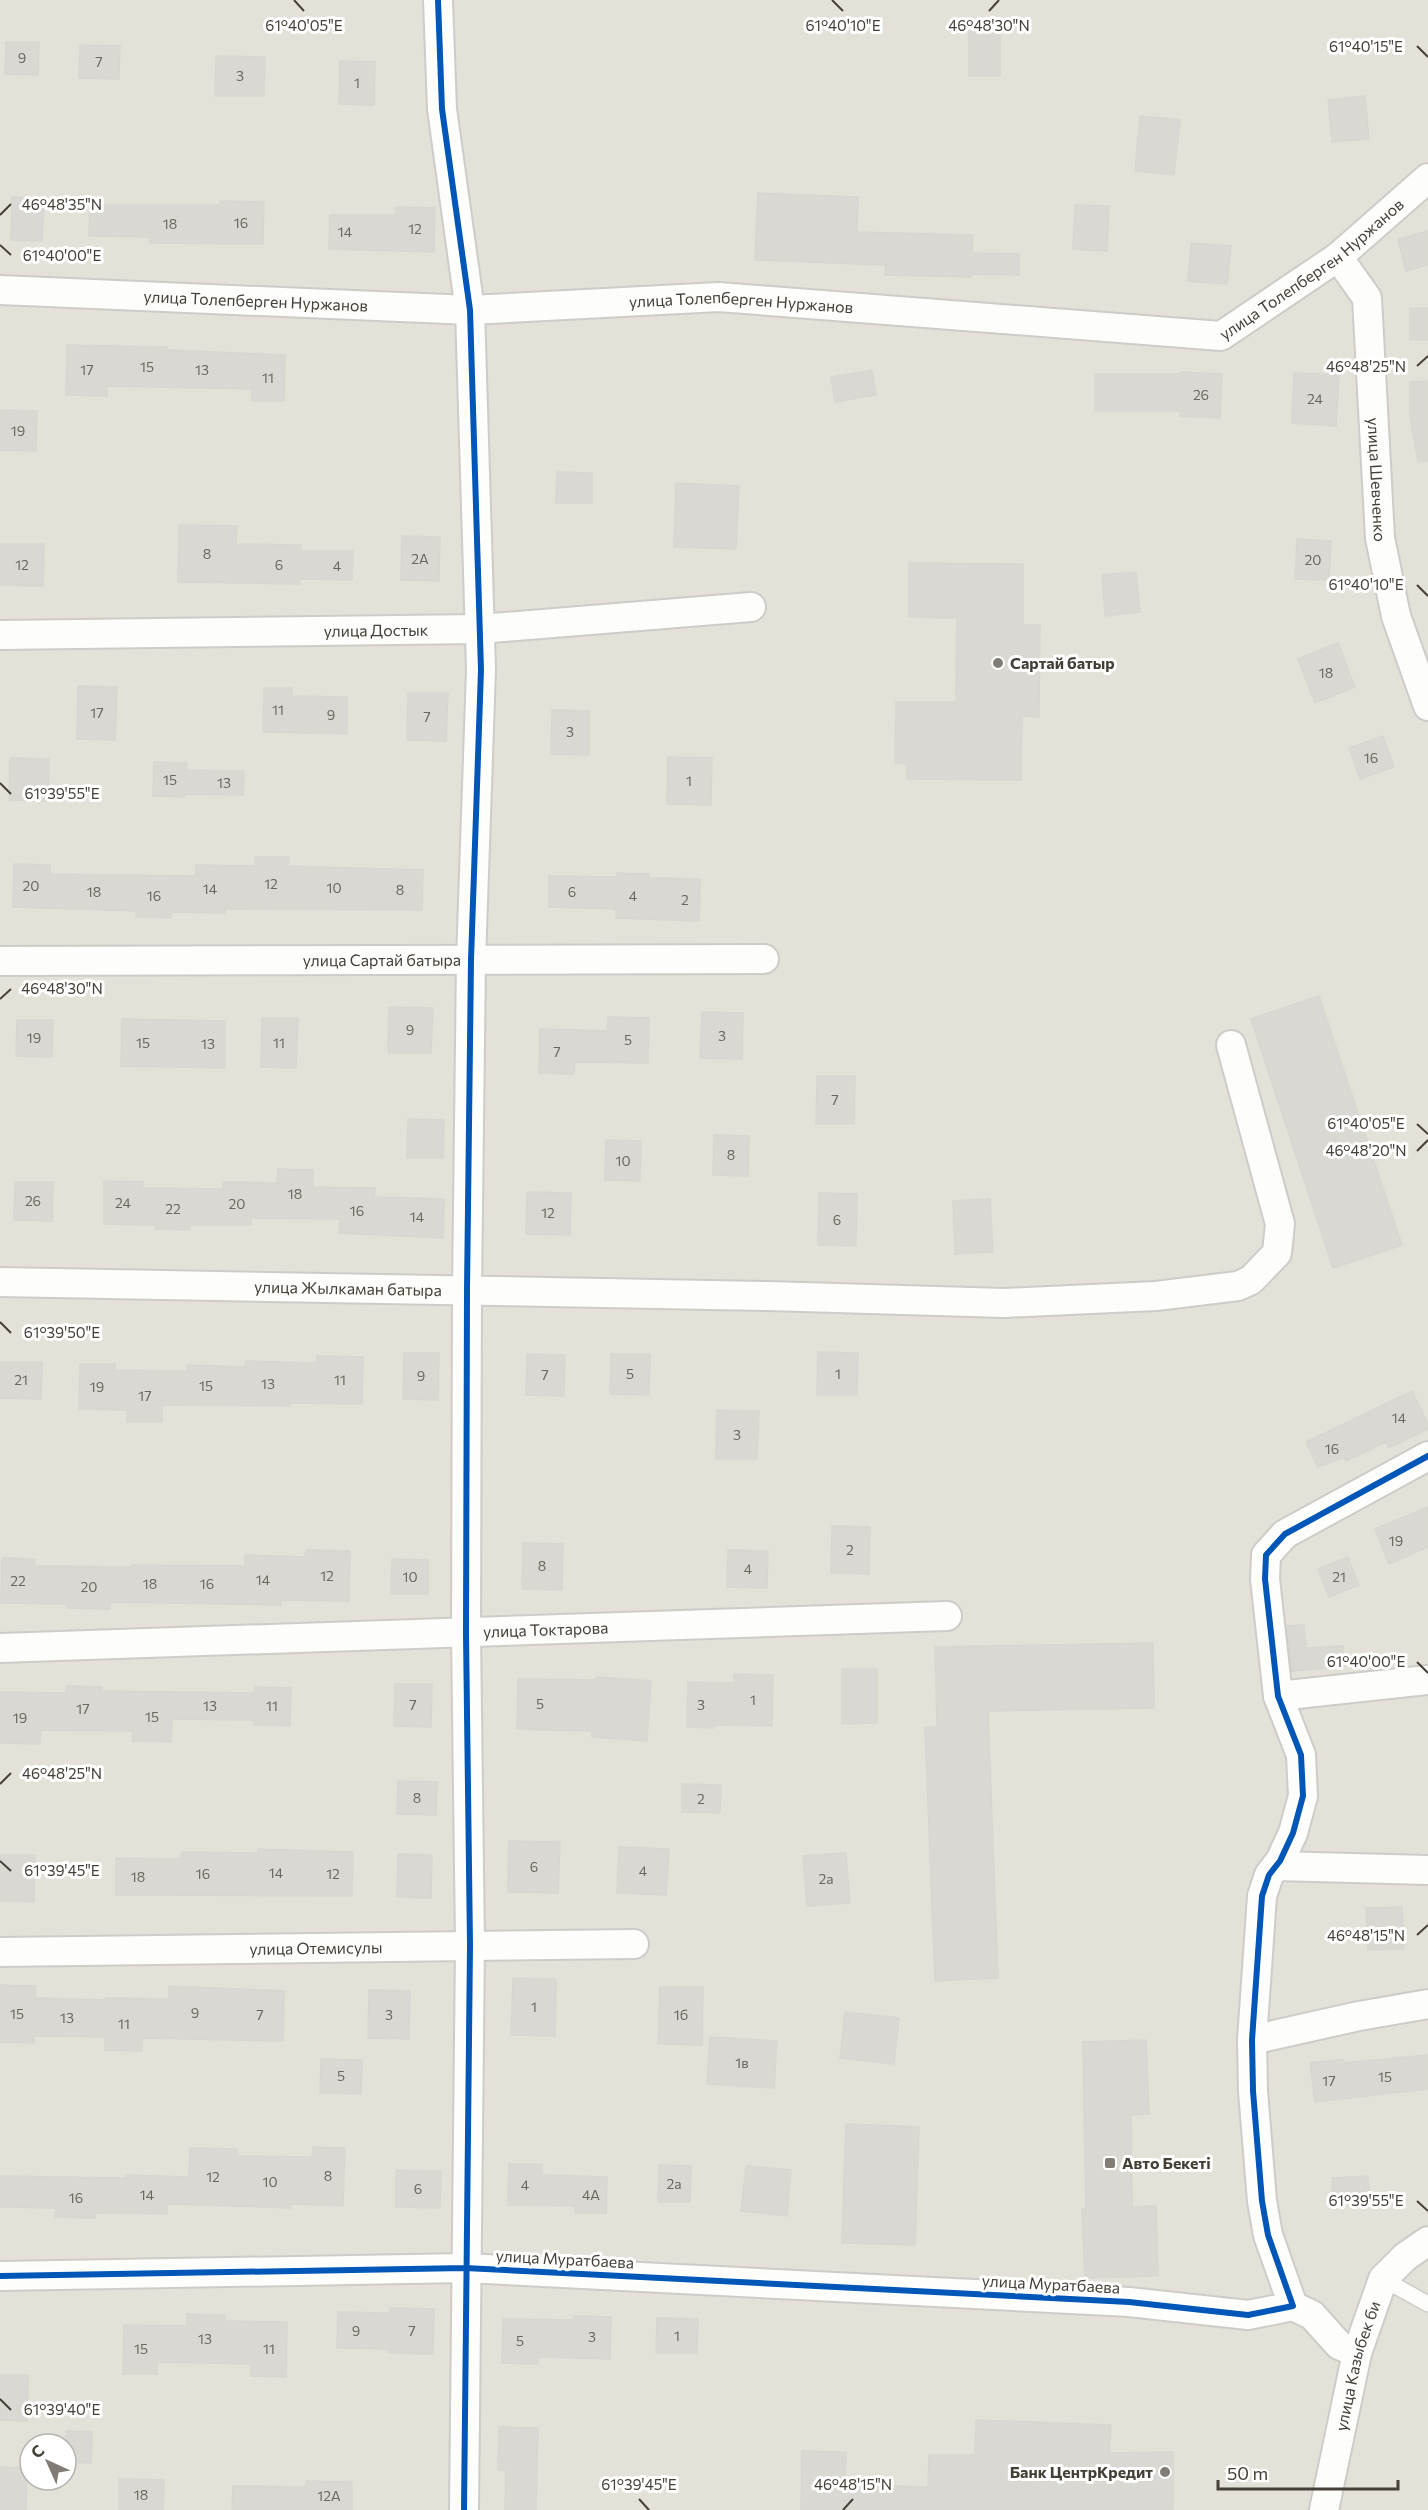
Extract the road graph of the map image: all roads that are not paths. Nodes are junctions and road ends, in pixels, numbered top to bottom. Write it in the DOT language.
graph roads {
  1 [pos="438,0"];
  2 [pos="1428,178"];
  3 [pos="1338,257"];
  4 [pos="0,290"];
  5 [pos="470,310"];
  6 [pos="751,607"];
  7 [pos="480,629"];
  8 [pos="0,635"];
  9 [pos="1428,706"];
  10 [pos="764,959"];
  11 [pos="471,960"];
  12 [pos="0,961"];
  13 [pos="1231,1045"];
  14 [pos="0,1282"];
  15 [pos="467,1290"];
  16 [pos="1428,1456"];
  17 [pos="947,1616"];
  18 [pos="466,1634"];
  19 [pos="0,1648"];
  20 [pos="1428,1680"];
  21 [pos="1278,1696"];
  22 [pos="1276,1866"];
  23 [pos="1428,1870"];
  24 [pos="634,1944"];
  25 [pos="470,1945"];
  26 [pos="0,1952"];
  27 [pos="1428,2004"];
  28 [pos="1252,2040"];
  29 [pos="1428,2241"];
  30 [pos="465,2268"];
  31 [pos="0,2276"];
  32 [pos="1383,2279"];
  33 [pos="1428,2304"];
  34 [pos="1293,2306"];
  35 [pos="1357,2353"];
  36 [pos="464,2510"];
  37 [pos="1324,2510"];
  1 -- 5 [label="street"];
  2 -- 3 [label="street, улица Толепберген Нуржанов"];
  3 -- 5 [label="street, улица Толепберген Нуржанов"];
  3 -- 9 [label="street, улица Шевченко"];
  4 -- 5 [label="street, улица Толепберген Нуржанов"];
  5 -- 7 [label="street"];
  6 -- 7 [label="street, улица Достык"];
  7 -- 8 [label="street, улица Достык"];
  7 -- 11 [label="street"];
  10 -- 11 [label="street, улица Сартай батыра"];
  11 -- 12 [label="street, улица Сартай батыра"];
  11 -- 15 [label="street"];
  13 -- 15 [label="street, улица Жылкаман батыра"];
  14 -- 15 [label="street, улица Жылкаман батыра"];
  15 -- 18 [label="street"];
  16 -- 21 [label="street"];
  17 -- 18 [label="street, улица Токтарова"];
  18 -- 19 [label="street, улица Токтарова"];
  18 -- 25 [label="street"];
  20 -- 21 [label="street"];
  21 -- 22 [label="street"];
  22 -- 23 [label="street"];
  22 -- 28 [label="street"];
  24 -- 25 [label="street, улица Отемисулы"];
  25 -- 26 [label="street, улица Отемисулы"];
  25 -- 30 [label="street"];
  27 -- 28 [label="street"];
  28 -- 34 [label="street"];
  29 -- 32 [label="street, улица Казыбек би"];
  30 -- 31 [label="street, улица Муратбаева"];
  30 -- 34 [label="street, улица Муратбаева"];
  30 -- 36 [label="street"];
  32 -- 33 [label="lane"];
  32 -- 35 [label="street, улица Казыбек би"];
  34 -- 35 [label="street"];
  35 -- 37 [label="street, улица Казыбек би"];
}
